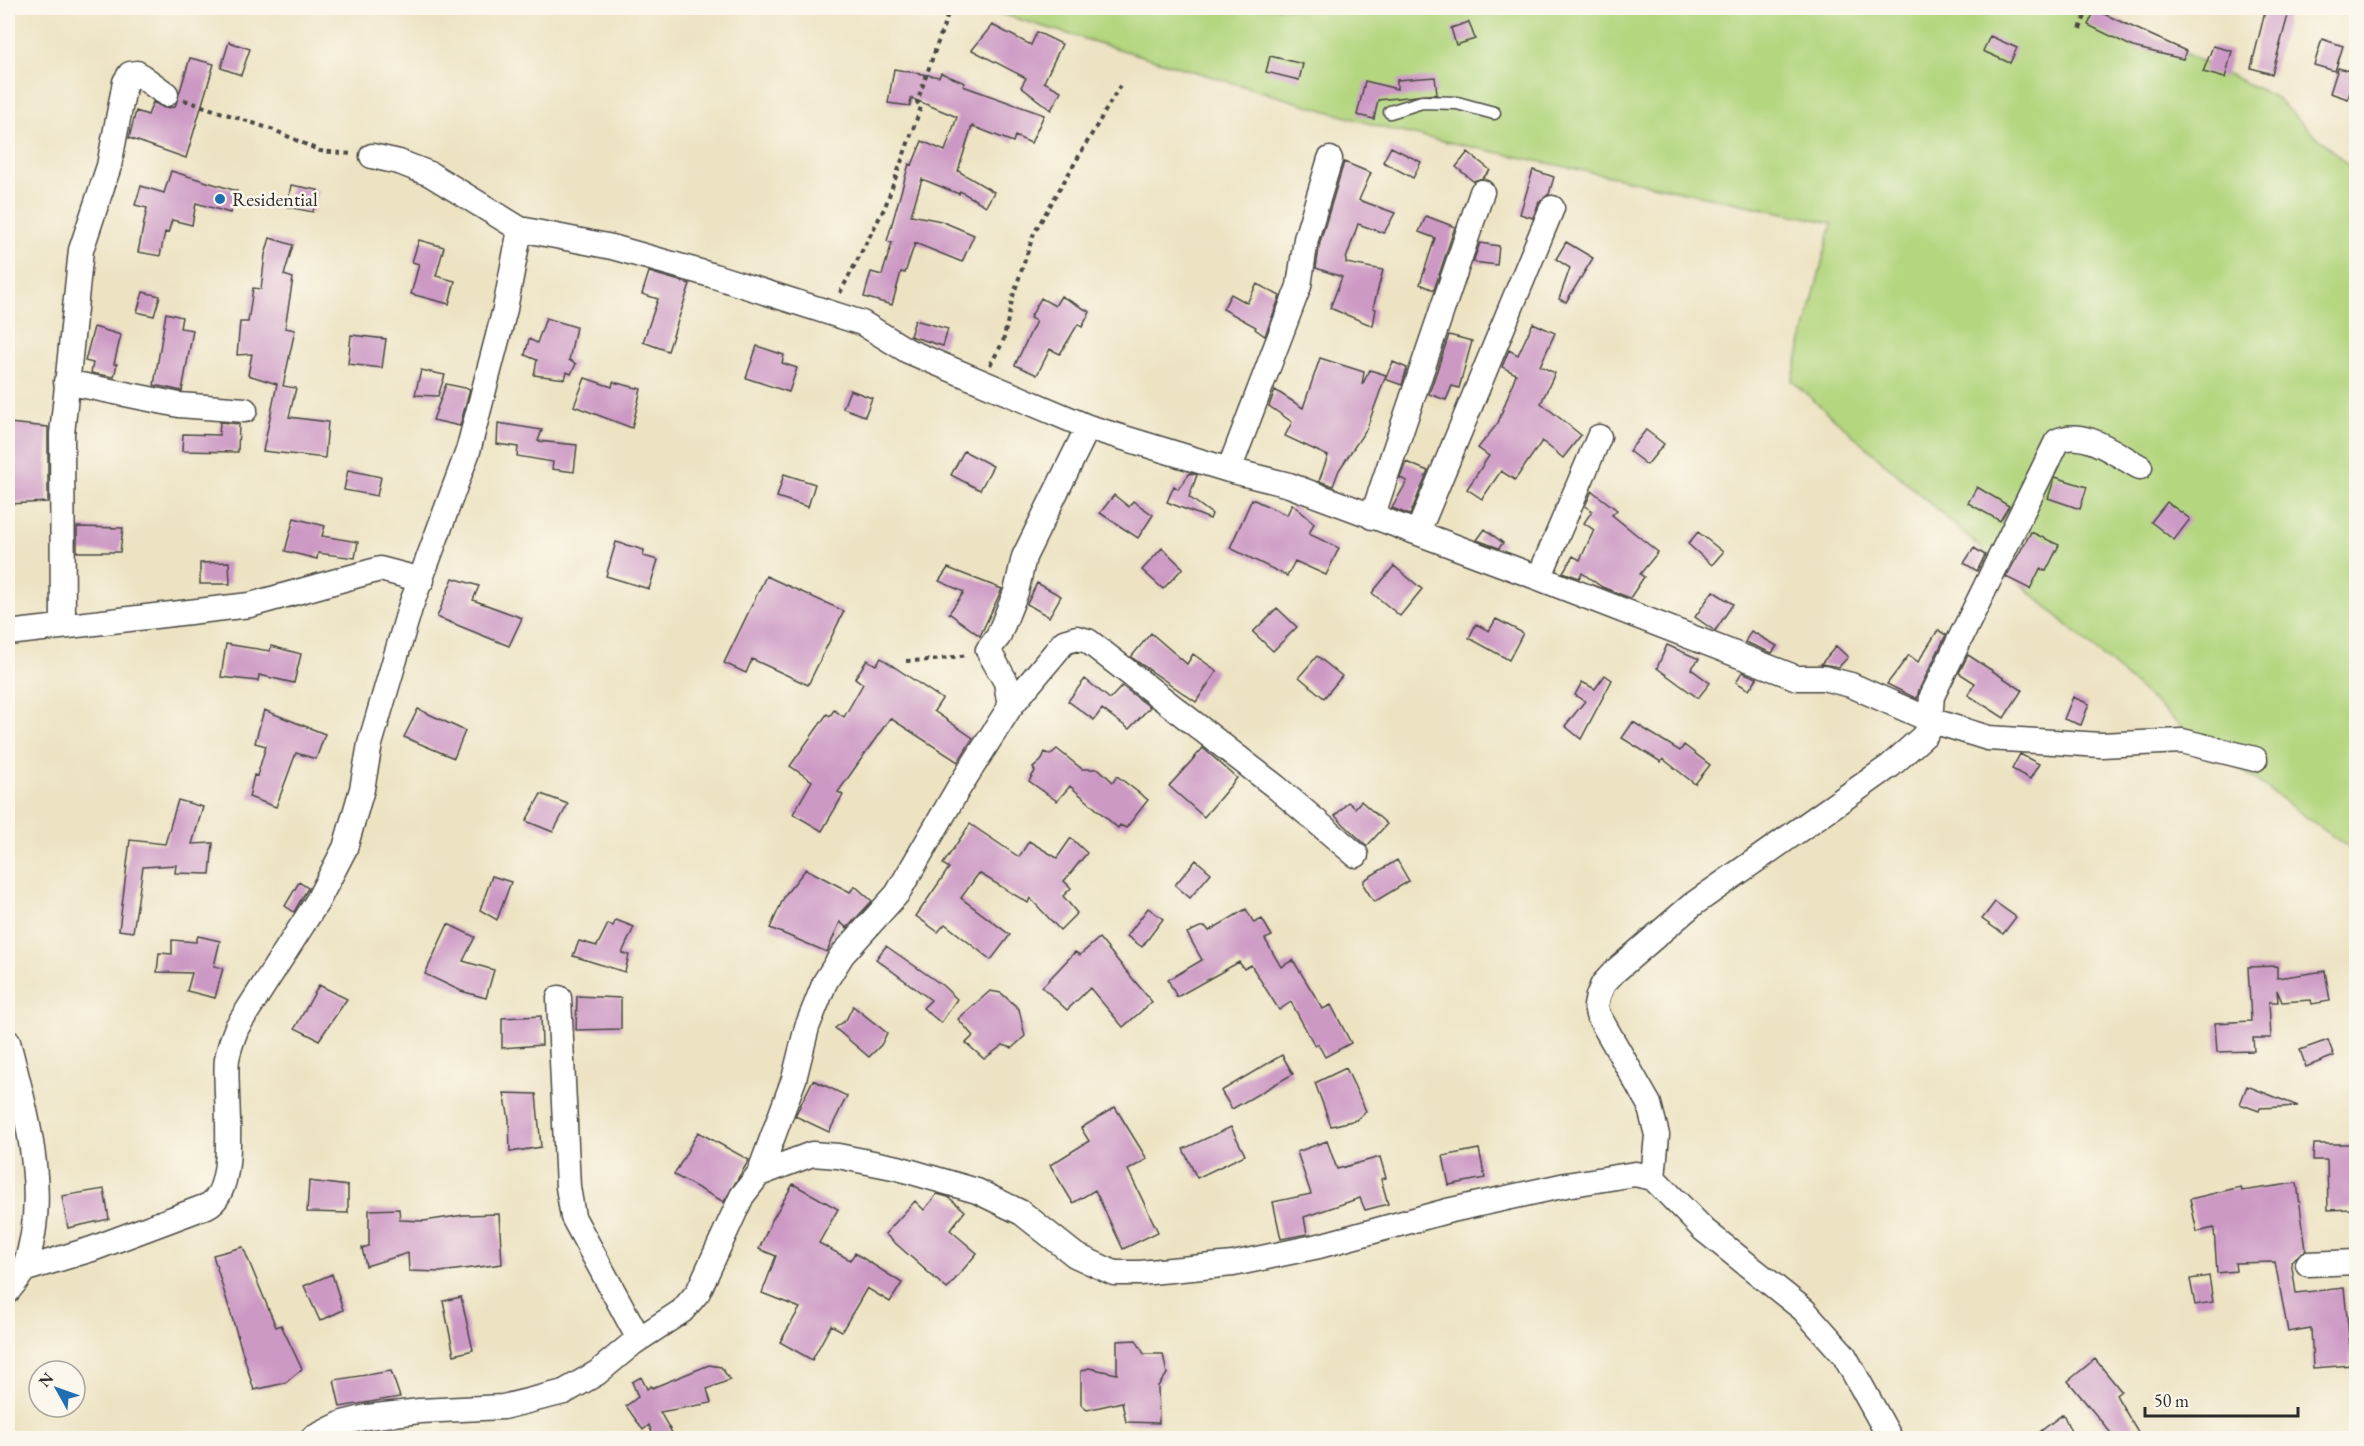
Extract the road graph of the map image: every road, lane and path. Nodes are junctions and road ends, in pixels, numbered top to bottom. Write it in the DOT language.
graph roads {
  1 [pos="950,8"];
  2 [pos="2088,8"];
  3 [pos="2080,28"];
  4 [pos="1121,84"];
  5 [pos="166,94"];
  6 [pos="1390,112"];
  7 [pos="1494,113"];
  8 [pos="372,156"];
  9 [pos="1330,159"];
  10 [pos="1482,192"];
  11 [pos="1552,208"];
  12 [pos="520,229"];
  13 [pos="831,313"];
  14 [pos="981,381"];
  15 [pos="66,382"];
  16 [pos="245,410"];
  17 [pos="1088,427"];
  18 [pos="1599,437"];
  19 [pos="2140,466"];
  20 [pos="1229,470"];
  21 [pos="1372,517"];
  22 [pos="1418,532"];
  23 [pos="1539,578"];
  24 [pos="422,580"];
  25 [pos="63,626"];
  26 [pos="8,633"];
  27 [pos="988,650"];
  28 [pos="906,661"];
  29 [pos="1010,707"];
  30 [pos="1930,720"];
  31 [pos="2255,759"];
  32 [pos="1356,855"];
  33 [pos="559,998"];
  34 [pos="8,1042"];
  35 [pos="759,1174"];
  36 [pos="1653,1178"];
  37 [pos="2356,1262"];
  38 [pos="2308,1264"];
  39 [pos="23,1270"];
  40 [pos="8,1291"];
  41 [pos="639,1339"];
  42 [pos="313,1438"];
  43 [pos="1890,1438"];
  1 -- 13 [label="path"];
  2 -- 3 [label="path"];
  4 -- 14 [label="path"];
  5 -- 8 [label="path"];
  5 -- 15 [label="street"];
  6 -- 7 [label="lane"];
  8 -- 12 [label="street"];
  9 -- 20 [label="street"];
  10 -- 21 [label="street"];
  11 -- 22 [label="street"];
  12 -- 13 [label="street"];
  12 -- 24 [label="street"];
  13 -- 14 [label="street"];
  14 -- 17 [label="street"];
  15 -- 16 [label="street"];
  15 -- 25 [label="street"];
  17 -- 20 [label="street"];
  17 -- 27 [label="street"];
  18 -- 23 [label="street"];
  19 -- 30 [label="street"];
  20 -- 21 [label="street"];
  21 -- 22 [label="street"];
  22 -- 23 [label="street"];
  23 -- 30 [label="street"];
  24 -- 25 [label="street"];
  24 -- 39 [label="street"];
  25 -- 26 [label="street"];
  27 -- 28 [label="path"];
  27 -- 29 [label="street"];
  29 -- 32 [label="street"];
  29 -- 35 [label="street"];
  30 -- 31 [label="street"];
  30 -- 36 [label="street"];
  33 -- 41 [label="street"];
  34 -- 39 [label="street"];
  35 -- 36 [label="street"];
  35 -- 41 [label="street"];
  36 -- 43 [label="street"];
  37 -- 38 [label="street"];
  39 -- 40 [label="street"];
  41 -- 42 [label="street"];
}
